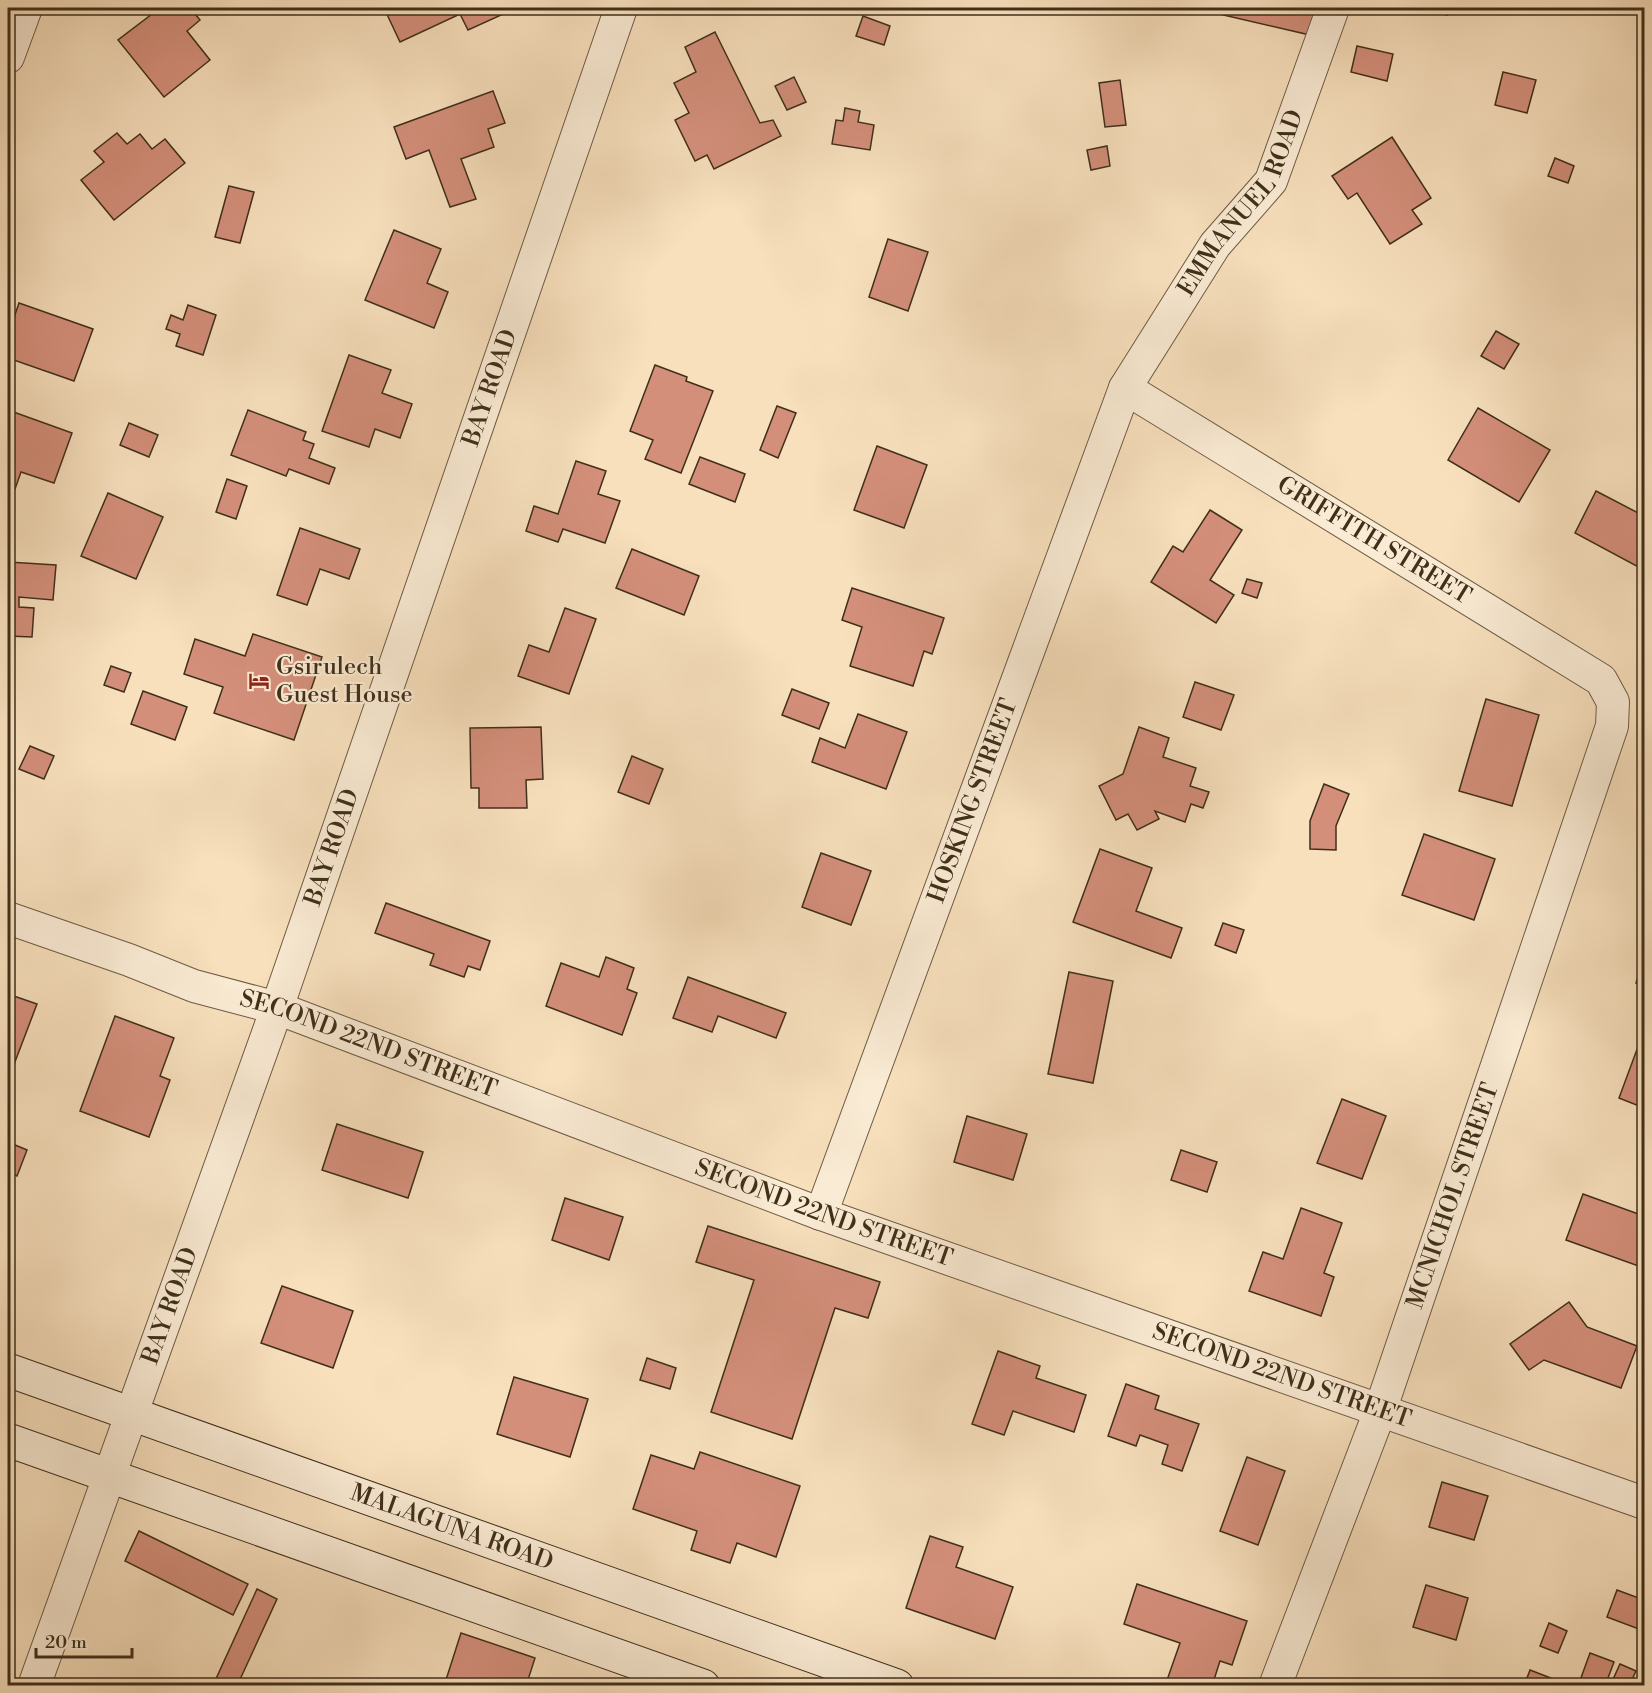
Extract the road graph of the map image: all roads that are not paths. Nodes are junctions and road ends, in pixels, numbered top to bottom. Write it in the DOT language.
graph roads {
  1 [pos="26,8"];
  2 [pos="621,8"];
  3 [pos="1333,8"];
  4 [pos="8,57"];
  5 [pos="1125,388"];
  6 [pos="1613,702"];
  7 [pos="8,918"];
  8 [pos="277,1008"];
  9 [pos="821,1214"];
  10 [pos="8,1370"];
  11 [pos="1380,1411"];
  12 [pos="131,1413"];
  13 [pos="8,1440"];
  14 [pos="110,1476"];
  15 [pos="1644,1503"];
  16 [pos="34,1686"];
  17 [pos="702,1686"];
  18 [pos="897,1686"];
  19 [pos="1275,1686"];
  1 -- 4 [label="street"];
  2 -- 8 [label="street, BAY ROAD"];
  3 -- 5 [label="street, EMMANUEL ROAD"];
  5 -- 6 [label="street, GRIFFITH STREET"];
  5 -- 9 [label="street, HOSKING STREET"];
  6 -- 11 [label="street, MCNICHOL STREET"];
  7 -- 8 [label="street, SECOND 22ND STREET"];
  8 -- 9 [label="street, SECOND 22ND STREET"];
  8 -- 12 [label="street, BAY ROAD"];
  9 -- 11 [label="street, SECOND 22ND STREET"];
  10 -- 12 [label="street, MALAGUNA ROAD"];
  11 -- 15 [label="street, SECOND 22ND STREET"];
  11 -- 19 [label="street, MCNICHOL STREET"];
  12 -- 14 [label="street, BAY ROAD"];
  12 -- 18 [label="street, MALAGUNA ROAD"];
  13 -- 14 [label="street"];
  14 -- 16 [label="street, BAY ROAD"];
  14 -- 17 [label="street"];
}
